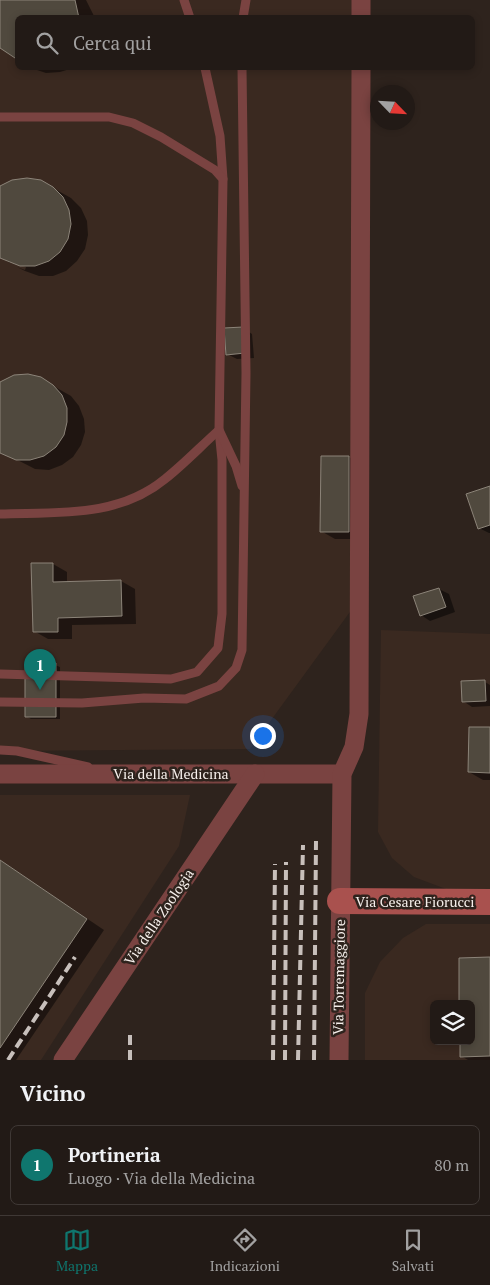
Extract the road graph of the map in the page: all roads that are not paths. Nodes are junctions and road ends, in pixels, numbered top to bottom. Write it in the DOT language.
graph roads {
  1 [pos="184,0"];
  2 [pos="246,0"];
  3 [pos="361,0"];
  4 [pos="189,15"];
  5 [pos="244,15"];
  6 [pos="361,15"];
  7 [pos="205,70"];
  8 [pos="242,70"];
  9 [pos="361,70"];
  10 [pos="0,117"];
  11 [pos="222,179"];
  12 [pos="219,430"];
  13 [pos="0,514"];
  14 [pos="244,518"];
  15 [pos="0,674"];
  16 [pos="0,702"];
  17 [pos="0,750"];
  18 [pos="0,774"];
  19 [pos="118,774"];
  20 [pos="255,774"];
  21 [pos="342,774"];
  22 [pos="340,901"];
  23 [pos="490,902"];
  24 [pos="63,1060"];
  25 [pos="338,1060"];
  1 -- 4 [label="lane"];
  2 -- 5 [label="lane"];
  3 -- 6 [label="street"];
  7 -- 11 [label="lane"];
  8 -- 14 [label="lane"];
  9 -- 21 [label="street"];
  10 -- 11 [label="lane"];
  11 -- 12 [label="lane"];
  12 -- 13 [label="lane"];
  12 -- 14 [label="lane"];
  12 -- 15 [label="lane"];
  14 -- 16 [label="lane"];
  17 -- 19 [label="lane"];
  18 -- 19 [label="street, Via della Medicina"];
  19 -- 20 [label="street, Via della Medicina"];
  20 -- 21 [label="street, Via della Medicina"];
  20 -- 24 [label="street, Via della Zoologia"];
  21 -- 22 [label="street, Via Torremaggiore"];
  22 -- 23 [label="street, Via Cesare Fiorucci"];
  22 -- 25 [label="street, Via Torremaggiore"];
}
